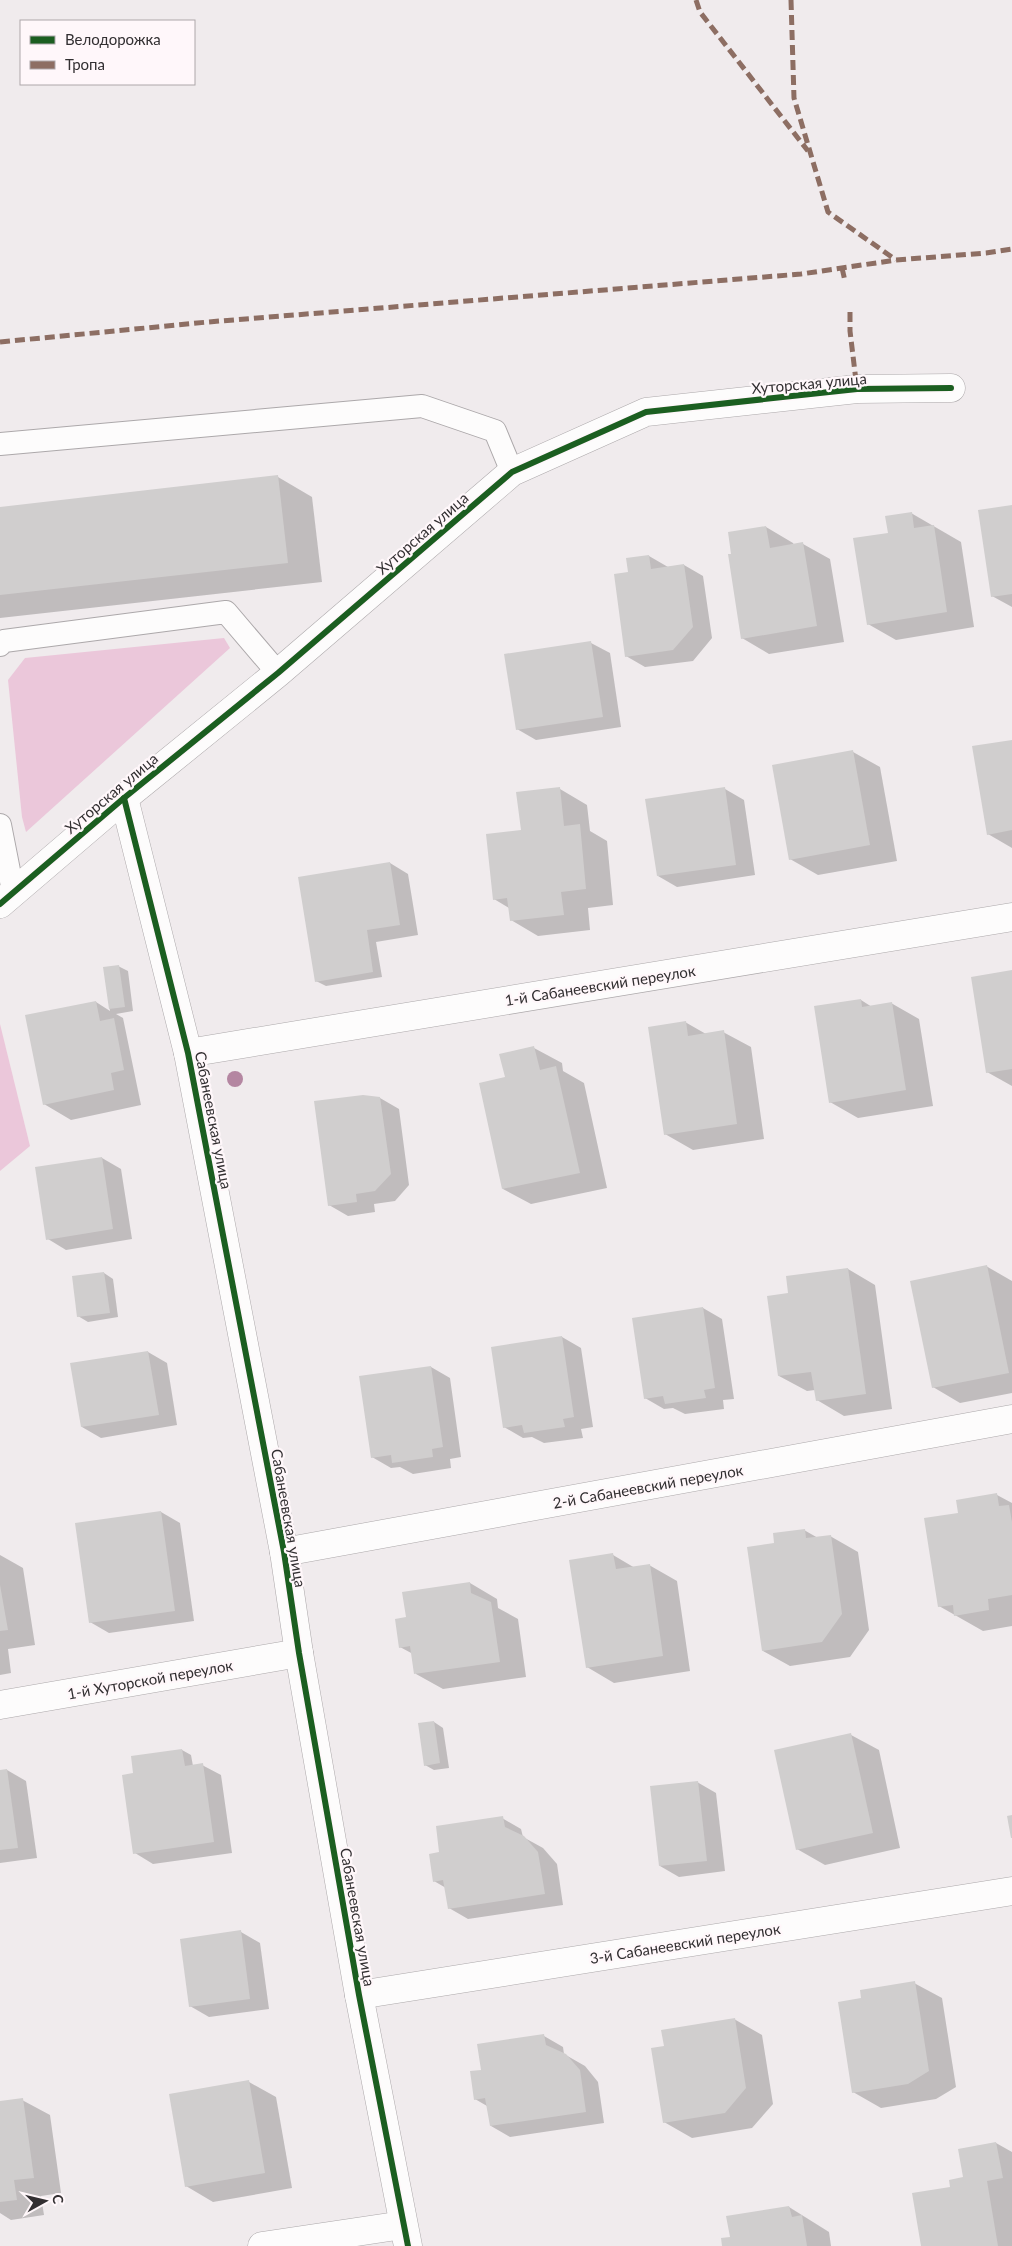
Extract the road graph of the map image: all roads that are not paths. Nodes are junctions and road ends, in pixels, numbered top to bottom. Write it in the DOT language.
graph roads {
  1 [pos="951,388"];
  2 [pos="0,444"];
  3 [pos="512,472"];
  4 [pos="0,645"];
  5 [pos="278,673"];
  6 [pos="124,798"];
  7 [pos="0,825"];
  8 [pos="6,898"];
  9 [pos="1012,917"];
  10 [pos="188,1053"];
  11 [pos="1012,1419"];
  12 [pos="284,1552"];
  13 [pos="299,1653"];
  14 [pos="0,1705"];
  15 [pos="1012,1891"];
  16 [pos="359,1995"];
  17 [pos="406,2235"];
  18 [pos="262,2246"];
  1 -- 3 [label="street, Хуторская улица"];
  2 -- 3 [label="lane"];
  3 -- 5 [label="street, Хуторская улица"];
  4 -- 5 [label="lane"];
  5 -- 6 [label="street, Хуторская улица"];
  6 -- 8 [label="street, Хуторская улица"];
  6 -- 10 [label="street, Сабанеевская улица"];
  7 -- 8 [label="lane"];
  9 -- 10 [label="street, 1-й Сабанеевский переулок"];
  10 -- 12 [label="street, Сабанеевская улица"];
  11 -- 12 [label="street, 2-й Сабанеевский переулок"];
  12 -- 13 [label="street, Сабанеевская улица"];
  13 -- 14 [label="street, 1-й Хуторской переулок"];
  13 -- 16 [label="street, Сабанеевская улица"];
  15 -- 16 [label="street, 3-й Сабанеевский переулок"];
  16 -- 17 [label="street, Сабанеевская улица"];
  17 -- 18 [label="street"];
}
